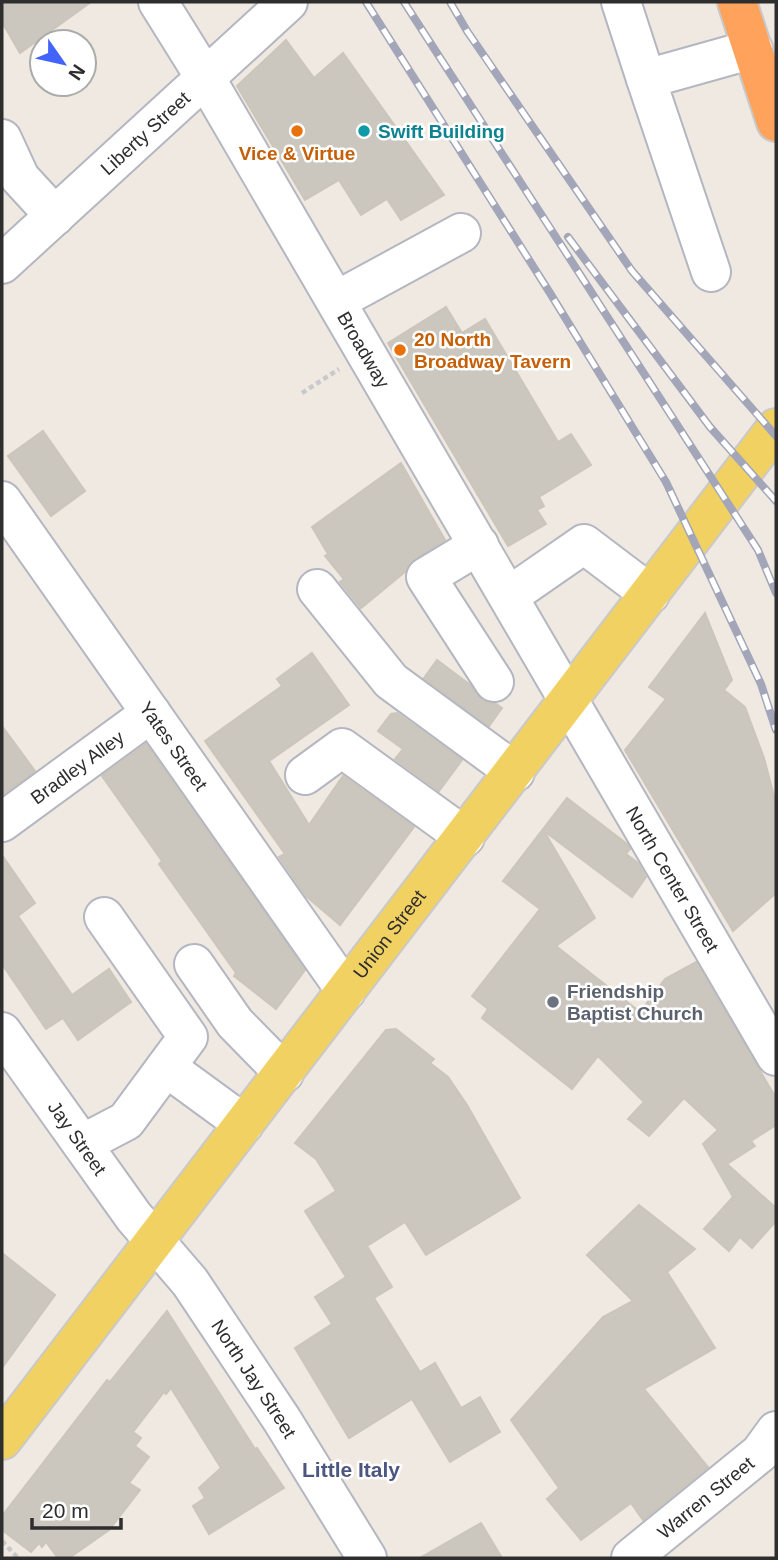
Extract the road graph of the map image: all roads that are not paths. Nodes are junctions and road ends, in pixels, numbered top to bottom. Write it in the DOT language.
graph roads {
  1 [pos="158,2"];
  2 [pos="288,2"];
  3 [pos="621,2"];
  4 [pos="737,2"];
  5 [pos="753,49"];
  6 [pos="206,79"];
  7 [pos="646,79"];
  8 [pos="776,122"];
  9 [pos="2,139"];
  10 [pos="55,216"];
  11 [pos="461,233"];
  12 [pos="2,264"];
  13 [pos="711,272"];
  14 [pos="336,301"];
  15 [pos="776,428"];
  16 [pos="4,509"];
  17 [pos="479,545"];
  18 [pos="317,589"];
  19 [pos="650,594"];
  20 [pos="509,596"];
  21 [pos="494,682"];
  22 [pos="570,700"];
  23 [pos="151,713"];
  24 [pos="515,772"];
  25 [pos="305,775"];
  26 [pos="2,822"];
  27 [pos="465,837"];
  28 [pos="104,917"];
  29 [pos="194,964"];
  30 [pos="346,991"];
  31 [pos="2,1032"];
  32 [pos="776,1056"];
  33 [pos="166,1067"];
  34 [pos="284,1073"];
  35 [pos="244,1124"];
  36 [pos="82,1144"];
  37 [pos="153,1242"];
  38 [pos="776,1431"];
  39 [pos="2,1440"];
  40 [pos="367,1558"];
  41 [pos="631,1558"];
  1 -- 6 [label="street, Broadway"];
  2 -- 6 [label="street, Liberty Street"];
  3 -- 7 [label="street"];
  4 -- 5 [label="highway"];
  5 -- 7 [label="street"];
  5 -- 8 [label="highway"];
  6 -- 10 [label="street, Liberty Street"];
  6 -- 14 [label="street, Broadway"];
  7 -- 13 [label="street"];
  9 -- 10 [label="street"];
  10 -- 12 [label="street, Liberty Street"];
  11 -- 14 [label="street"];
  14 -- 17 [label="street, Broadway"];
  15 -- 19 [label="main road, Union Street"];
  16 -- 23 [label="street, Yates Street"];
  17 -- 20 [label="street, Broadway"];
  17 -- 21 [label="street"];
  18 -- 24 [label="street"];
  19 -- 20 [label="street"];
  19 -- 22 [label="main road, Union Street"];
  20 -- 22 [label="street, Broadway"];
  22 -- 24 [label="main road, Union Street"];
  22 -- 32 [label="street, North Center Street"];
  23 -- 26 [label="street, Bradley Alley"];
  23 -- 30 [label="street, Yates Street"];
  24 -- 27 [label="main road, Union Street"];
  25 -- 27 [label="street"];
  27 -- 30 [label="main road, Union Street"];
  28 -- 33 [label="street"];
  29 -- 34 [label="street"];
  30 -- 34 [label="main road, Union Street"];
  31 -- 36 [label="street, Jay Street"];
  33 -- 35 [label="street"];
  33 -- 36 [label="street"];
  34 -- 35 [label="main road, Union Street"];
  35 -- 37 [label="main road, Union Street"];
  36 -- 37 [label="street, Jay Street"];
  37 -- 39 [label="main road, Union Street"];
  37 -- 40 [label="street, North Jay Street"];
  38 -- 41 [label="street, Warren Street"];
}
